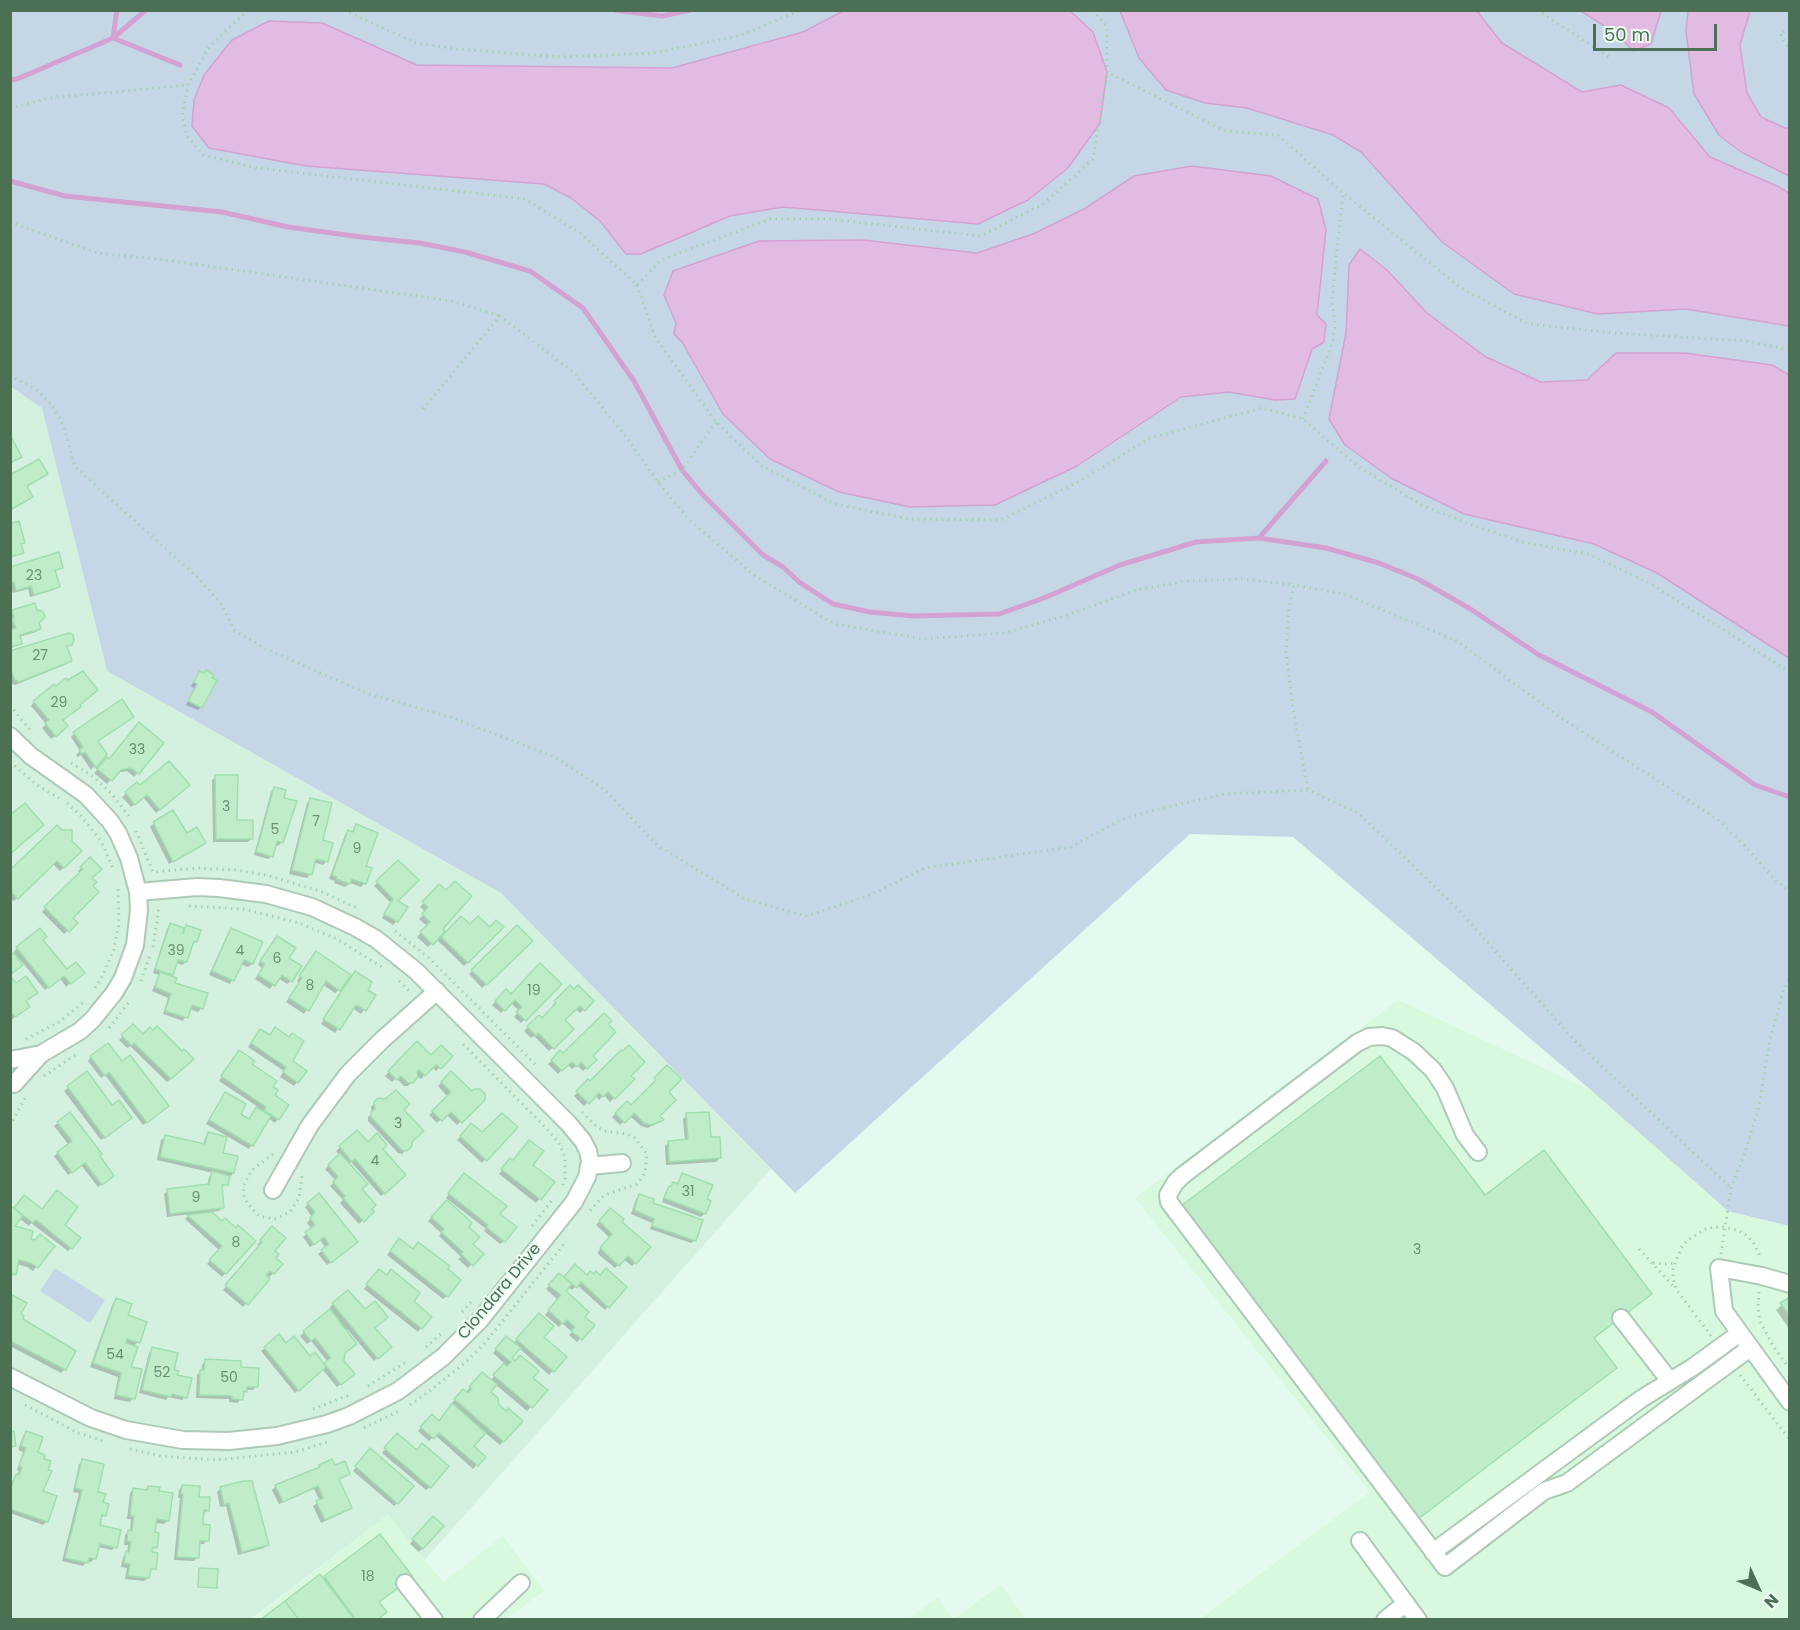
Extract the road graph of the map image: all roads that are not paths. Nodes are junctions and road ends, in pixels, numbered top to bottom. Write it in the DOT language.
graph roads {
  1 [pos="10,736"];
  2 [pos="138,892"];
  3 [pos="437,992"];
  4 [pos="41,1054"];
  5 [pos="10,1060"];
  6 [pos="12,1079"];
  7 [pos="10,1100"];
  8 [pos="1478,1152"];
  9 [pos="622,1163"];
  10 [pos="589,1166"];
  11 [pos="273,1190"];
  12 [pos="1790,1284"];
  13 [pos="1621,1318"];
  14 [pos="1740,1333"];
  15 [pos="1750,1348"];
  16 [pos="10,1377"];
  17 [pos="1670,1381"];
  18 [pos="1790,1402"];
  19 [pos="1360,1541"];
  20 [pos="1433,1552"];
  21 [pos="405,1583"];
  22 [pos="521,1583"];
  23 [pos="1406,1604"];
  24 [pos="434,1620"];
  25 [pos="482,1620"];
  26 [pos="1385,1620"];
  27 [pos="1418,1620"];
  1 -- 2 [label="street"];
  2 -- 3 [label="street"];
  2 -- 4 [label="street"];
  3 -- 10 [label="street"];
  3 -- 11 [label="street"];
  4 -- 5 [label="street"];
  4 -- 6 [label="street"];
  6 -- 7 [label="street"];
  8 -- 20 [label="street"];
  9 -- 10 [label="street"];
  10 -- 16 [label="street, Clondara Drive"];
  12 -- 14 [label="street"];
  13 -- 17 [label="street"];
  14 -- 15 [label="street"];
  14 -- 17 [label="street"];
  15 -- 18 [label="street"];
  15 -- 20 [label="street"];
  17 -- 20 [label="street"];
  19 -- 23 [label="street"];
  21 -- 24 [label="street"];
  22 -- 25 [label="street"];
  23 -- 26 [label="street"];
  23 -- 27 [label="street"];
}
